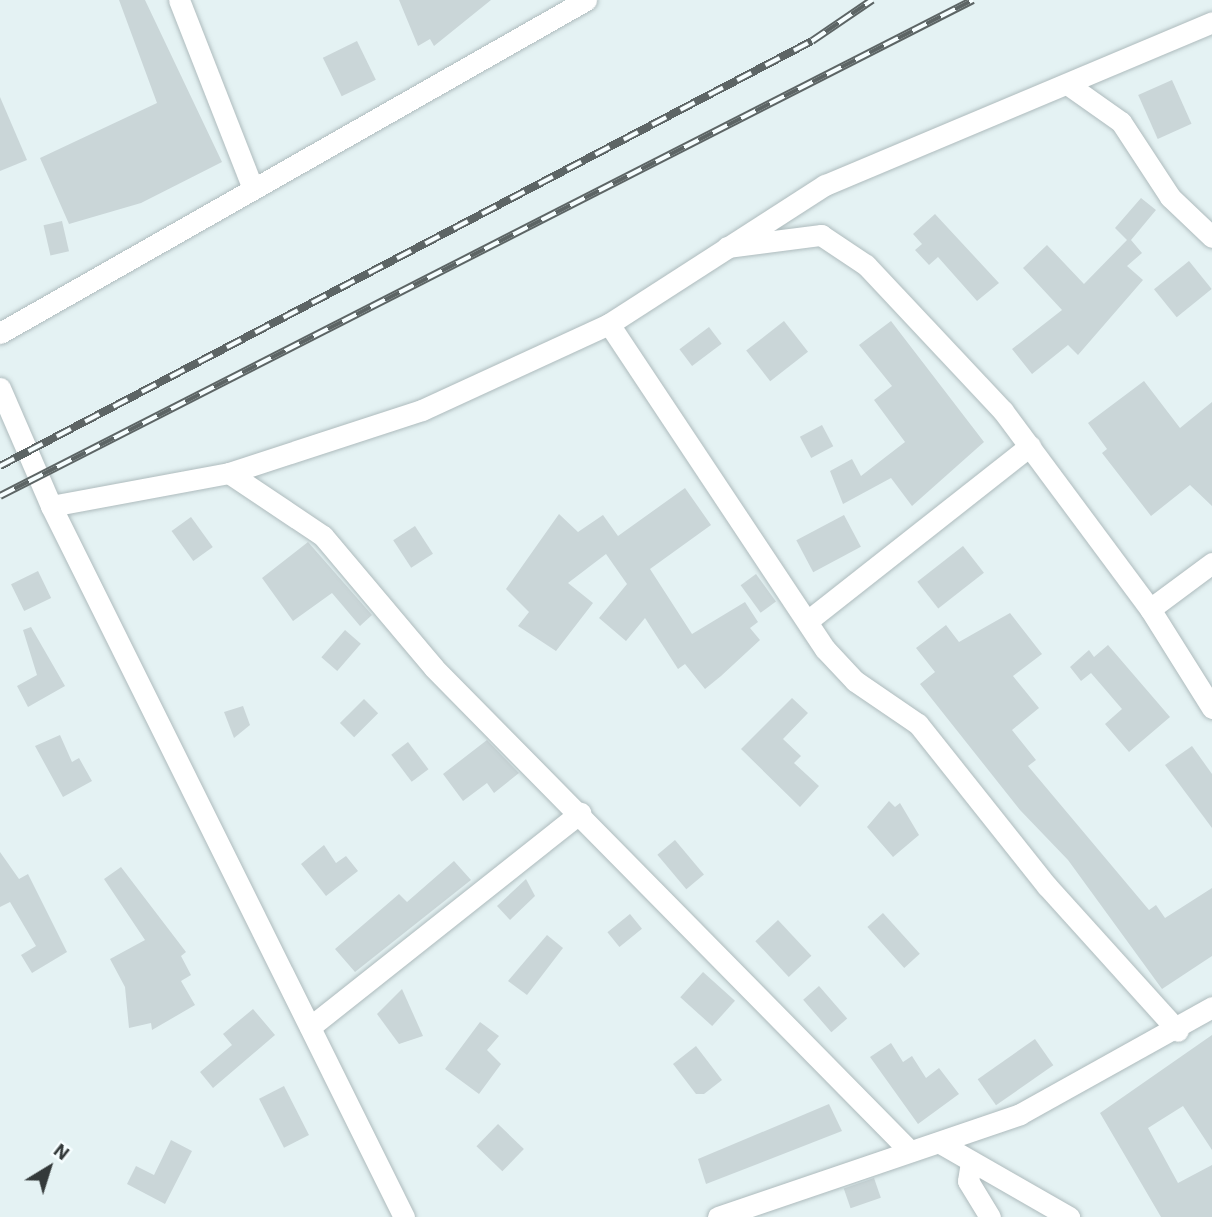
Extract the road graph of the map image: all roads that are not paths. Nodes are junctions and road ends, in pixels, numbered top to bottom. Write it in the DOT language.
graph roads {
  1 [pos="179,0"];
  2 [pos="586,0"];
  3 [pos="1212,22"];
  4 [pos="1070,86"];
  5 [pos="252,186"];
  6 [pos="1212,237"];
  7 [pos="726,247"];
  8 [pos="609,324"];
  9 [pos="0,333"];
  10 [pos="0,388"];
  11 [pos="1030,446"];
  12 [pos="229,473"];
  13 [pos="51,506"];
  14 [pos="1212,563"];
  15 [pos="1150,609"];
  16 [pos="810,620"];
  17 [pos="1212,708"];
  18 [pos="579,813"];
  19 [pos="1212,1007"];
  20 [pos="310,1027"];
  21 [pos="1178,1031"];
  22 [pos="940,1143"];
  23 [pos="908,1149"];
  24 [pos="971,1162"];
  25 [pos="404,1217"];
  26 [pos="718,1217"];
  27 [pos="990,1217"];
  28 [pos="1069,1217"];
  1 -- 5 [label="street"];
  2 -- 5 [label="street"];
  3 -- 4 [label="street"];
  4 -- 6 [label="street"];
  4 -- 7 [label="street"];
  5 -- 9 [label="street"];
  7 -- 8 [label="street"];
  7 -- 11 [label="street"];
  8 -- 12 [label="street"];
  8 -- 16 [label="street"];
  10 -- 13 [label="street"];
  11 -- 15 [label="street"];
  11 -- 16 [label="street"];
  12 -- 13 [label="street"];
  12 -- 18 [label="street"];
  13 -- 20 [label="street"];
  14 -- 15 [label="street"];
  15 -- 17 [label="street"];
  16 -- 21 [label="street"];
  18 -- 20 [label="street"];
  18 -- 23 [label="street"];
  19 -- 21 [label="street"];
  20 -- 25 [label="street"];
  21 -- 22 [label="street"];
  22 -- 23 [label="street"];
  22 -- 24 [label="street"];
  23 -- 26 [label="street"];
  24 -- 27 [label="street"];
  24 -- 28 [label="street"];
}
